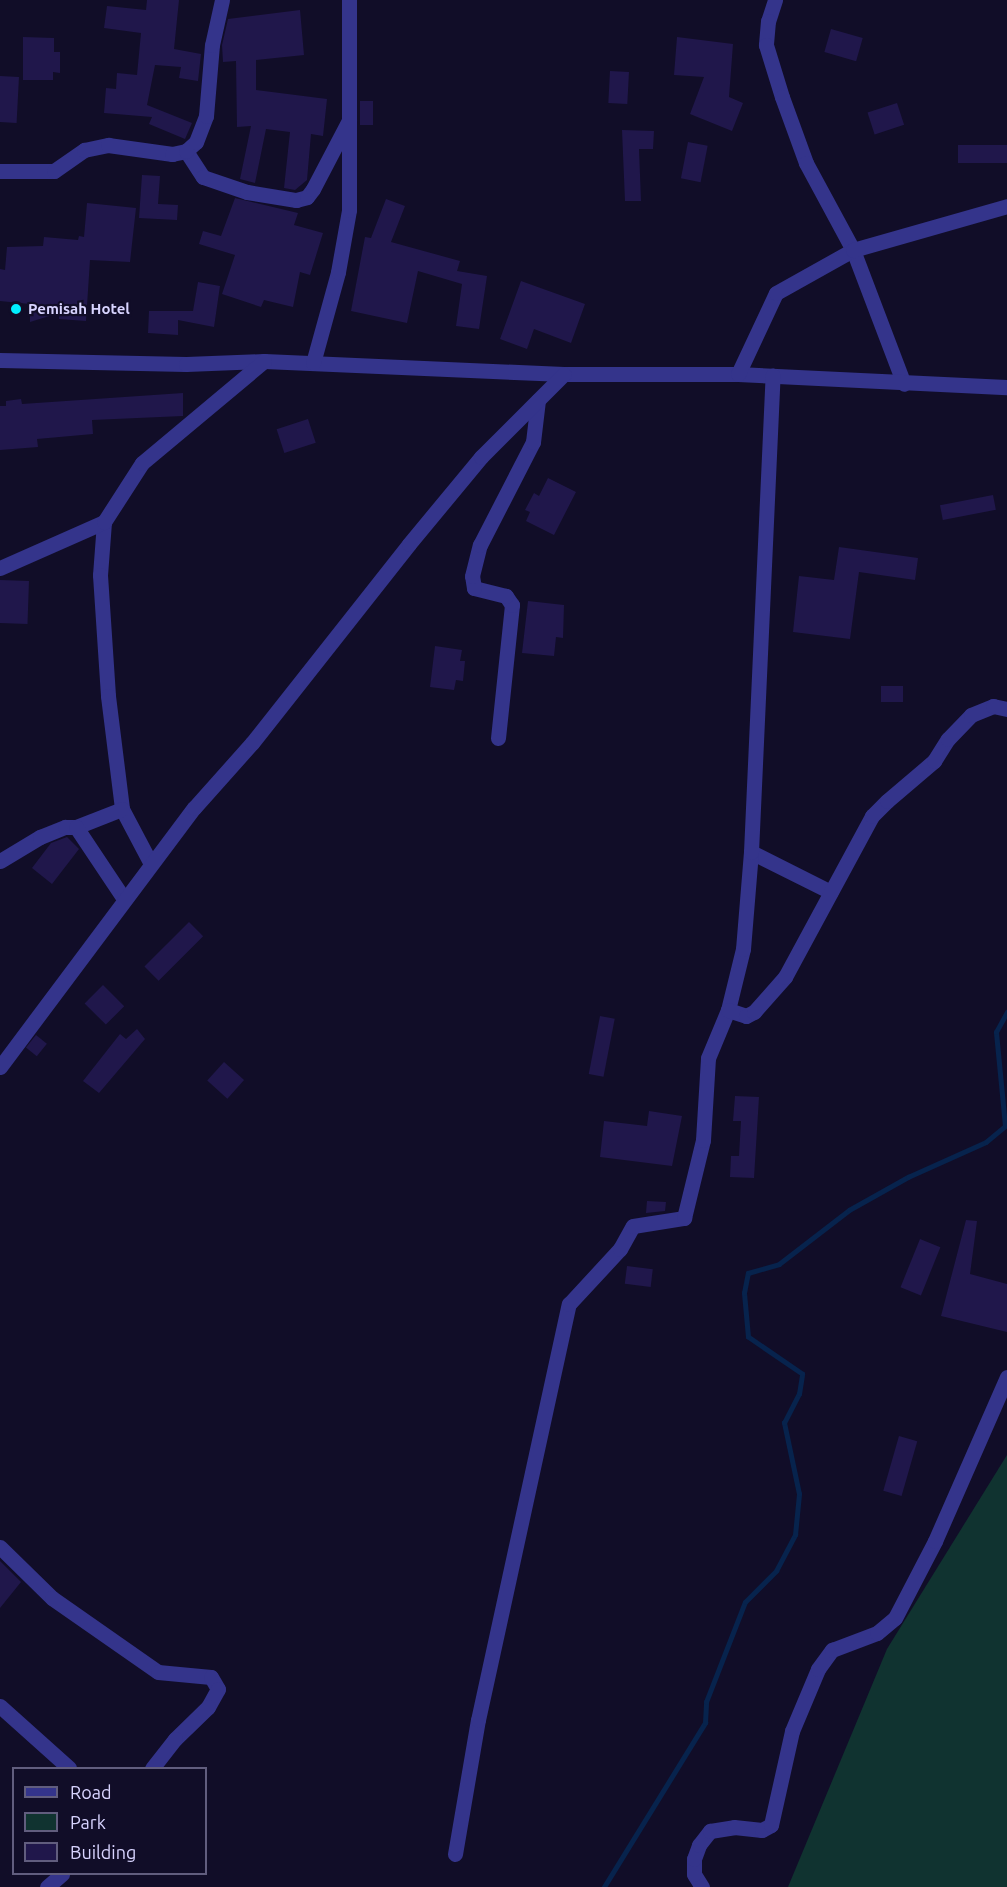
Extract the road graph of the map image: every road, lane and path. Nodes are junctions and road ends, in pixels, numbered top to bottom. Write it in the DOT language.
graph roads {
  1 [pos="222,0"];
  2 [pos="349,0"];
  3 [pos="776,0"];
  4 [pos="350,117"];
  5 [pos="186,151"];
  6 [pos="0,171"];
  7 [pos="1007,206"];
  8 [pos="853,250"];
  9 [pos="0,360"];
  10 [pos="264,361"];
  11 [pos="313,363"];
  12 [pos="564,374"];
  13 [pos="738,374"];
  14 [pos="773,376"];
  15 [pos="904,384"];
  16 [pos="1007,387"];
  17 [pos="538,400"];
  18 [pos="104,522"];
  19 [pos="0,568"];
  20 [pos="1007,709"];
  21 [pos="498,738"];
  22 [pos="122,809"];
  23 [pos="76,827"];
  24 [pos="751,852"];
  25 [pos="0,861"];
  26 [pos="151,864"];
  27 [pos="831,892"];
  28 [pos="124,899"];
  29 [pos="728,1010"];
  30 [pos="0,1067"];
  31 [pos="1007,1377"];
  32 [pos="0,1547"];
  33 [pos="0,1706"];
  34 [pos="68,1767"];
  35 [pos="153,1767"];
  36 [pos="455,1854"];
  37 [pos="61,1875"];
  38 [pos="47,1887"];
  39 [pos="702,1887"];
  1 -- 5 [label="street"];
  2 -- 4 [label="street"];
  3 -- 8 [label="street"];
  4 -- 5 [label="street"];
  4 -- 11 [label="street"];
  5 -- 6 [label="street"];
  7 -- 8 [label="street"];
  8 -- 13 [label="street"];
  8 -- 15 [label="street"];
  9 -- 10 [label="street"];
  10 -- 11 [label="street"];
  10 -- 18 [label="street"];
  11 -- 12 [label="street"];
  12 -- 13 [label="street"];
  12 -- 17 [label="street"];
  13 -- 14 [label="street"];
  14 -- 15 [label="street"];
  14 -- 24 [label="street"];
  15 -- 16 [label="street"];
  17 -- 21 [label="street"];
  17 -- 26 [label="street"];
  18 -- 19 [label="street"];
  18 -- 22 [label="street"];
  20 -- 27 [label="street"];
  22 -- 23 [label="street"];
  22 -- 26 [label="street"];
  23 -- 25 [label="street"];
  23 -- 28 [label="street"];
  24 -- 27 [label="street"];
  24 -- 29 [label="street"];
  26 -- 28 [label="street"];
  27 -- 29 [label="street"];
  28 -- 30 [label="street"];
  29 -- 36 [label="street"];
  31 -- 39 [label="street"];
  32 -- 35 [label="street"];
  33 -- 34 [label="street"];
  37 -- 38 [label="street"];
}
